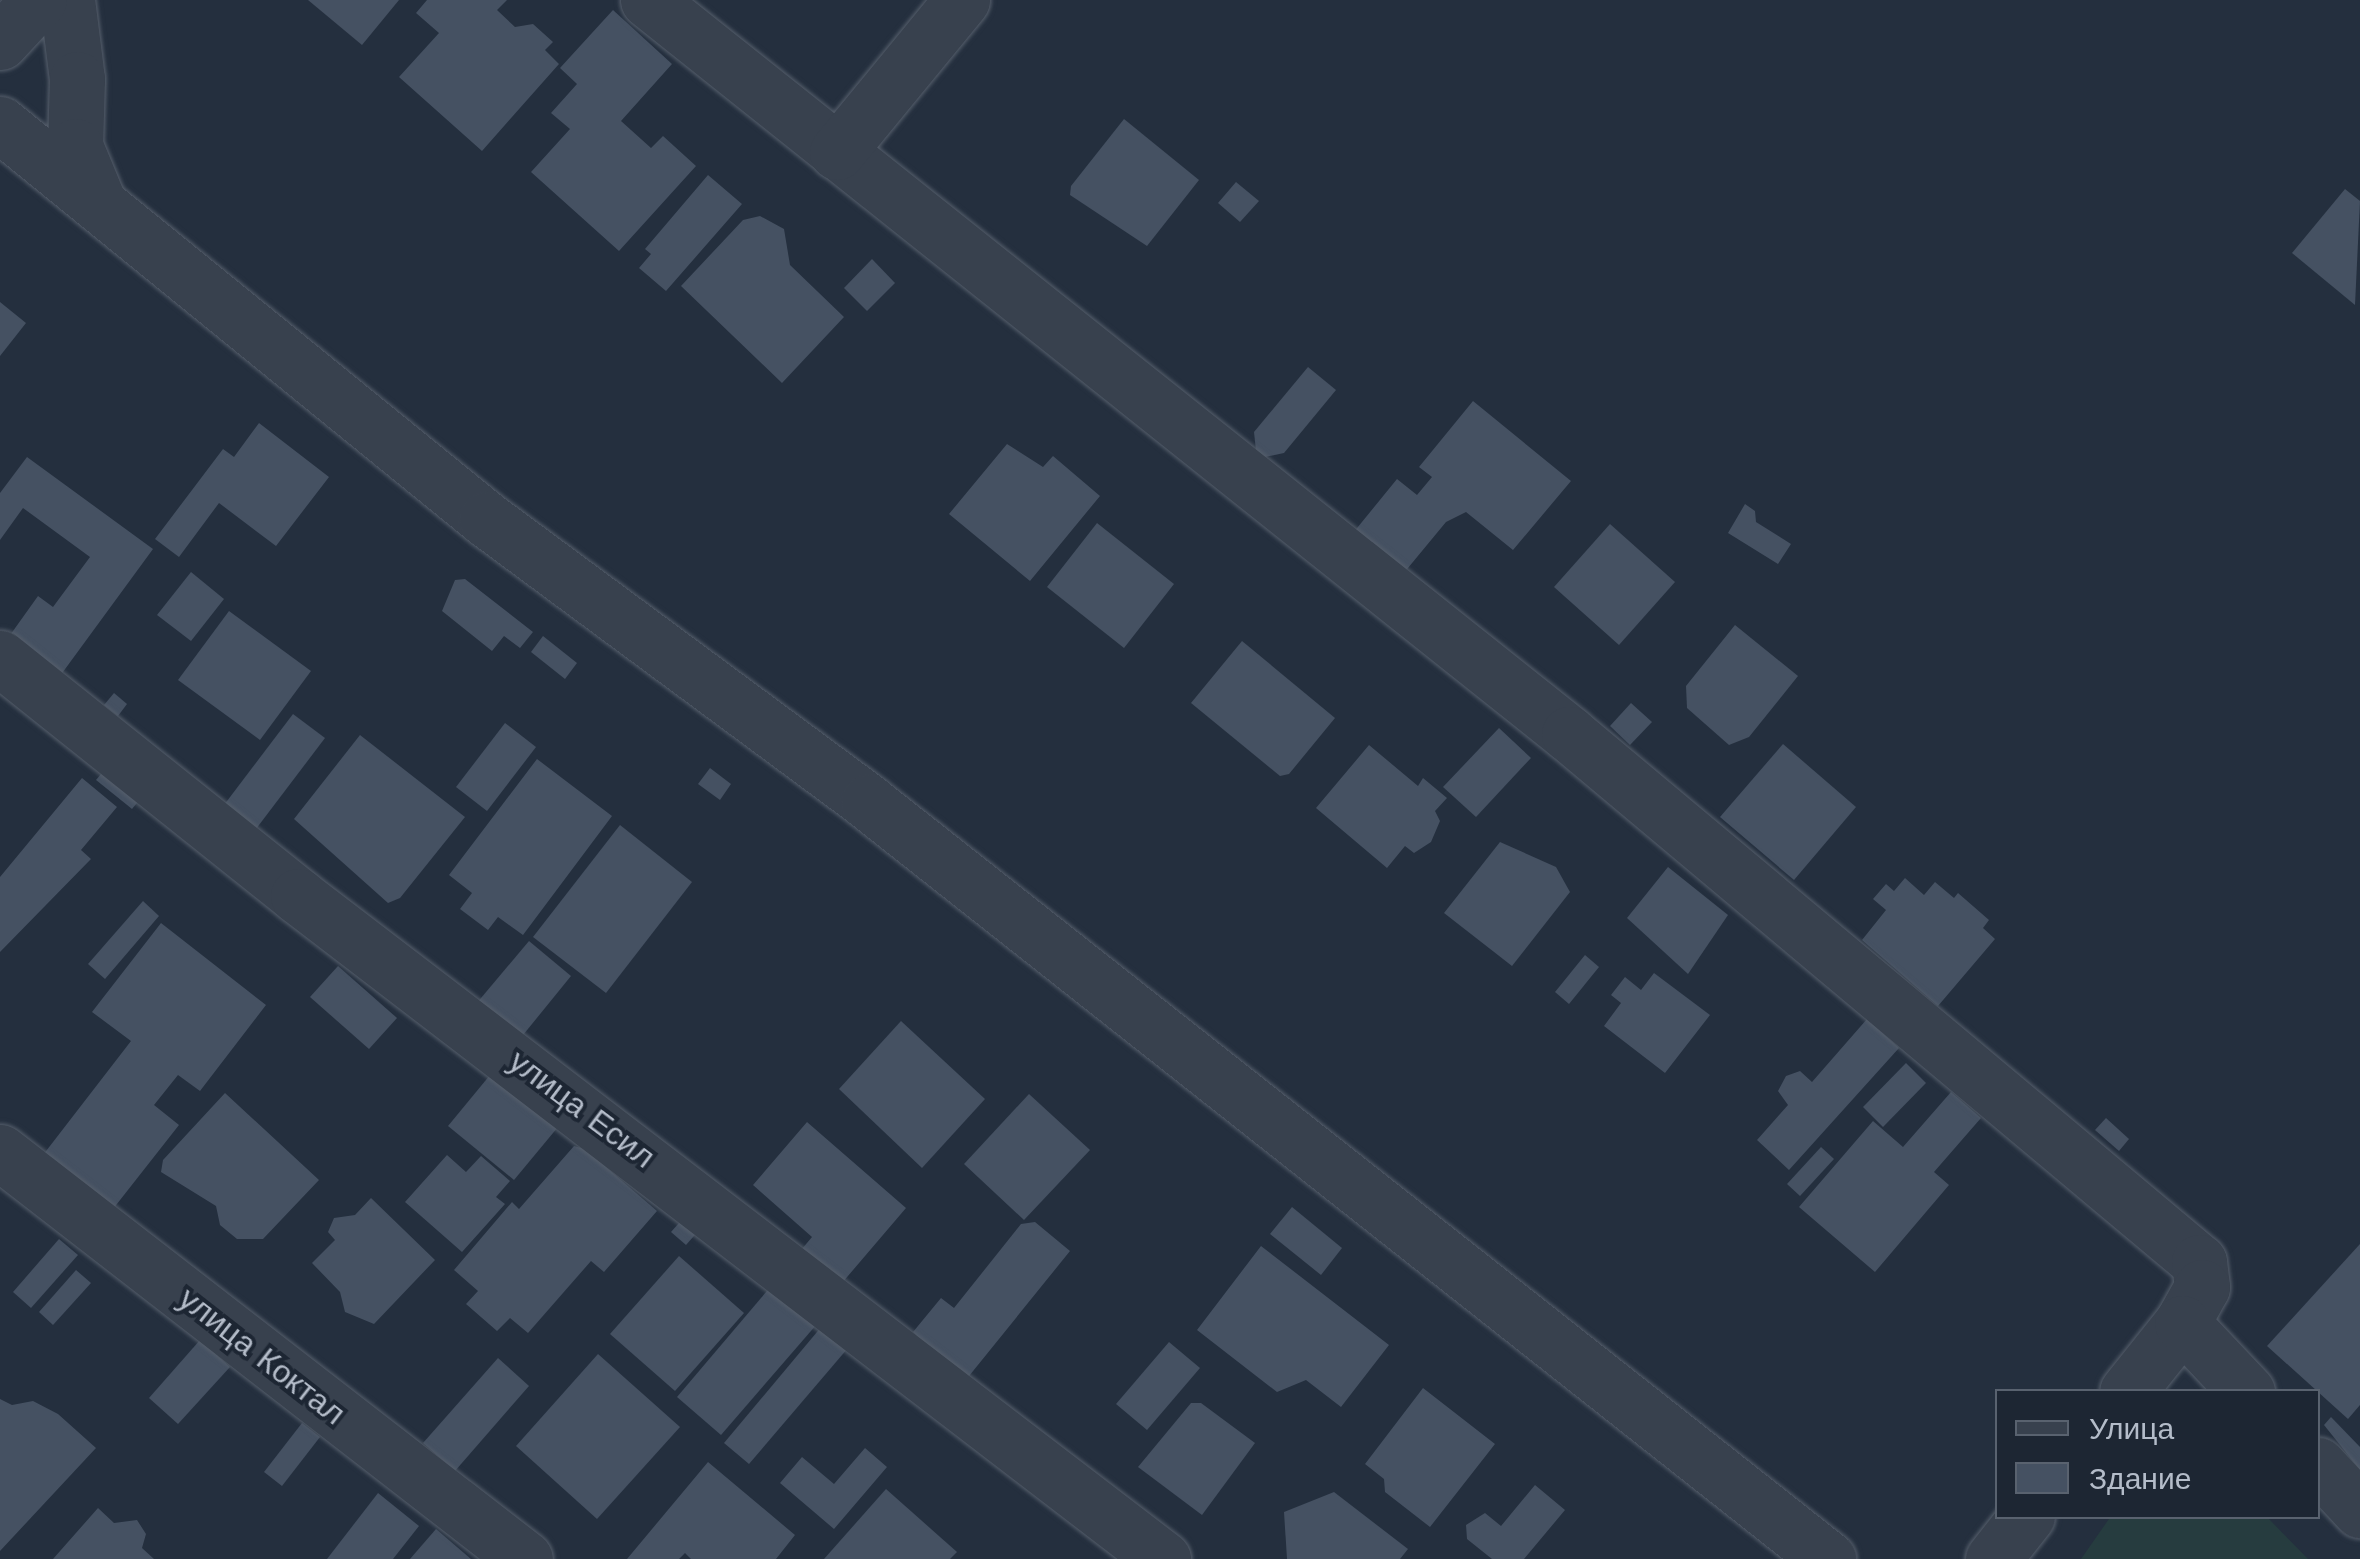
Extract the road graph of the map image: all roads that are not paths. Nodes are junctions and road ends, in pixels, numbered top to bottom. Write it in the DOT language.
graph roads {
  1 [pos="39,0"];
  2 [pos="67,0"];
  3 [pos="648,0"];
  4 [pos="962,0"];
  5 [pos="0,42"];
  6 [pos="0,124"];
  7 [pos="837,152"];
  8 [pos="99,204"];
  9 [pos="0,658"];
  10 [pos="0,1152"];
  11 [pos="2182,1323"];
  12 [pos="2129,1389"];
  13 [pos="2244,1389"];
  14 [pos="2320,1467"];
  15 [pos="2360,1510"];
  16 [pos="2025,1519"];
  17 [pos="525,1559"];
  18 [pos="1163,1559"];
  19 [pos="1828,1559"];
  20 [pos="1993,1559"];
  1 -- 5 [label="street"];
  2 -- 8 [label="street"];
  3 -- 7 [label="street"];
  4 -- 7 [label="street"];
  6 -- 8 [label="street"];
  7 -- 11 [label="street"];
  8 -- 19 [label="street"];
  9 -- 18 [label="street, улица Есил"];
  10 -- 17 [label="street, улица Коктал"];
  11 -- 12 [label="street"];
  11 -- 13 [label="street"];
  14 -- 15 [label="street"];
  16 -- 20 [label="street"];
}
